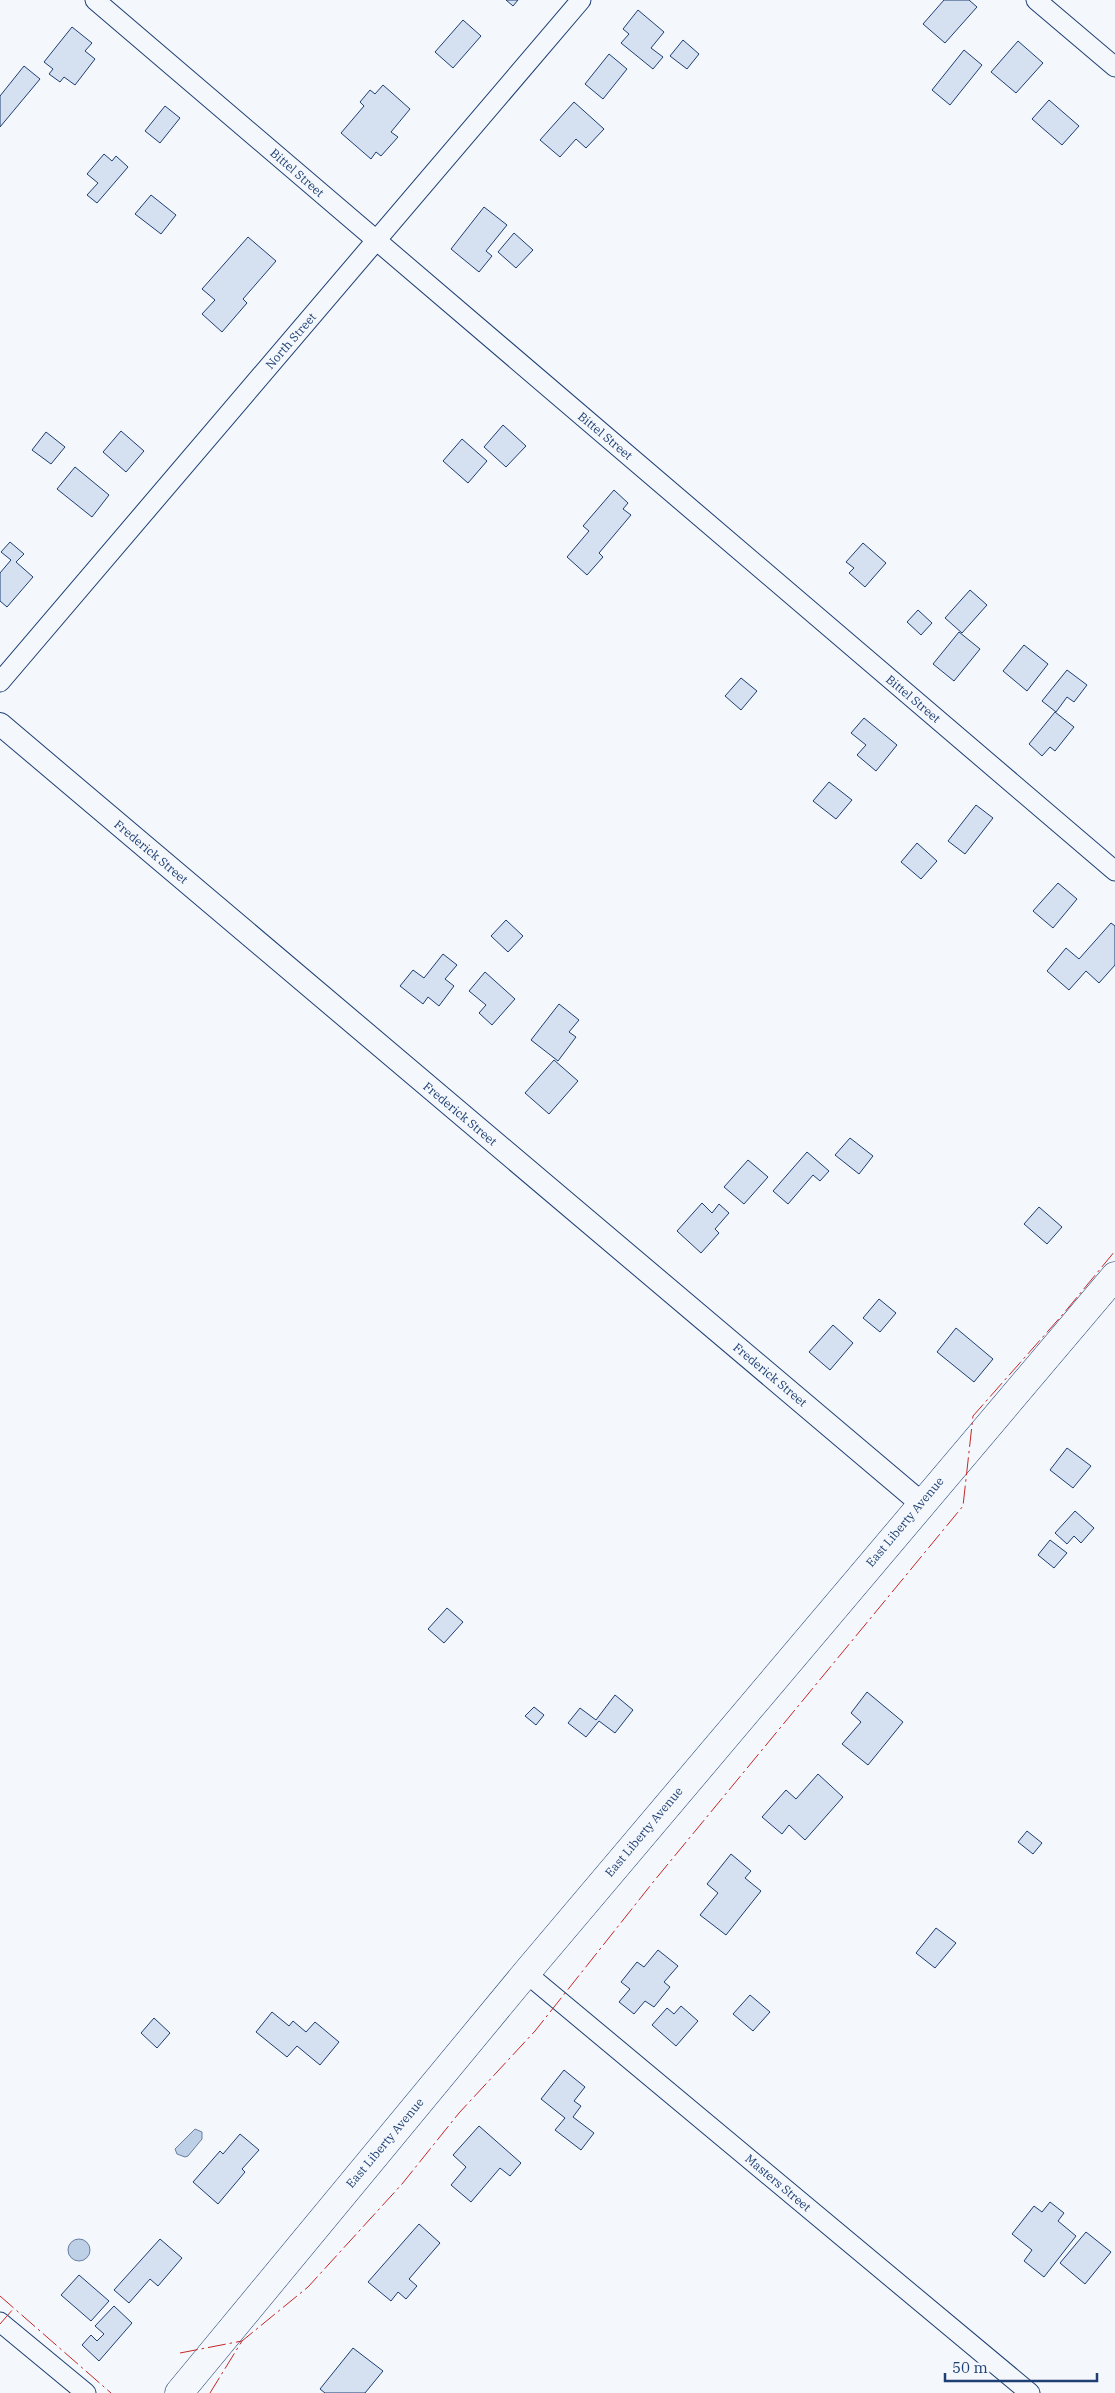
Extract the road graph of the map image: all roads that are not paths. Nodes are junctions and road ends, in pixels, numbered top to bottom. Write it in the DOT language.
graph roads {
  1 [pos="94,0"];
  2 [pos="581,0"];
  3 [pos="1036,0"];
  4 [pos="1115,67"];
  5 [pos="377,241"];
  6 [pos="0,682"];
  7 [pos="0,724"];
  8 [pos="1115,871"];
  9 [pos="1115,1276"];
  10 [pos="921,1503"];
  11 [pos="526,1973"];
  12 [pos="0,2322"];
  13 [pos="86,2393"];
  14 [pos="179,2393"];
  15 [pos="1030,2393"];
  1 -- 5 [label="street, Bittel Street"];
  2 -- 5 [label="street, North Street"];
  3 -- 4 [label="street"];
  5 -- 6 [label="street, North Street"];
  5 -- 8 [label="street, Bittel Street"];
  7 -- 10 [label="street, Frederick Street"];
  9 -- 10 [label="main road, East Liberty Avenue"];
  10 -- 11 [label="main road, East Liberty Avenue"];
  11 -- 14 [label="main road, East Liberty Avenue"];
  11 -- 15 [label="street, Masters Street"];
  12 -- 13 [label="street"];
}
